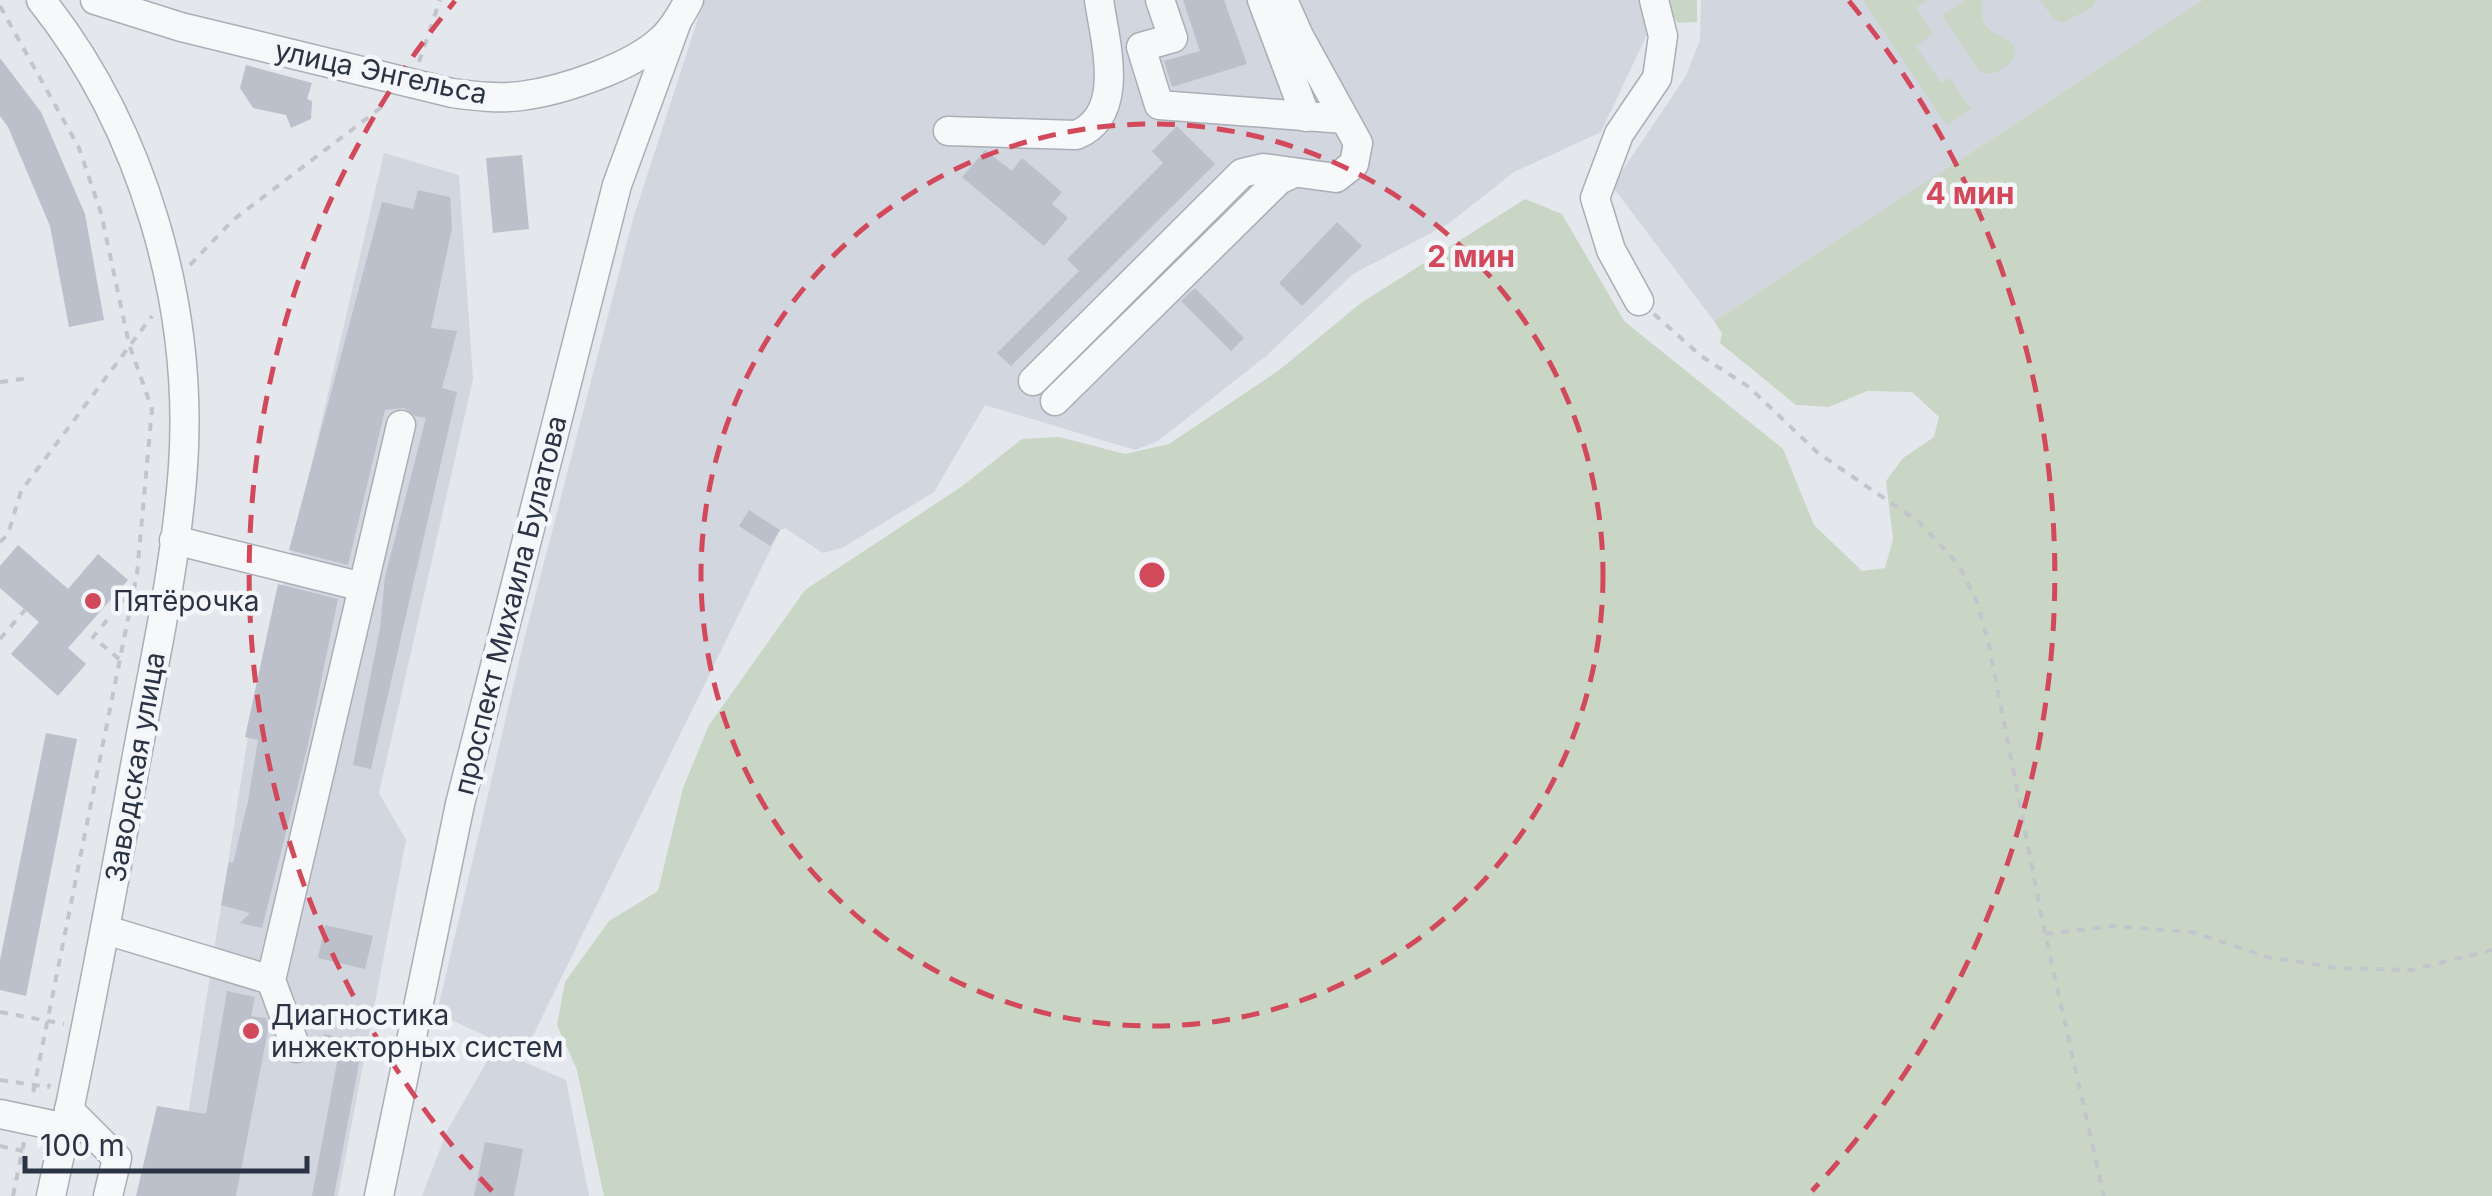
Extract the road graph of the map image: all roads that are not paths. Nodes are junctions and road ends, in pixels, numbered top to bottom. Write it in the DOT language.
graph roads {
  1 [pos="42,0"];
  2 [pos="1099,0"];
  3 [pos="1160,0"];
  4 [pos="1262,0"];
  5 [pos="1283,0"];
  6 [pos="1654,0"];
  7 [pos="101,2"];
  8 [pos="682,12"];
  9 [pos="78,54"];
  10 [pos="1306,117"];
  11 [pos="1344,119"];
  12 [pos="948,130"];
  13 [pos="1294,173"];
  14 [pos="1639,302"];
  15 [pos="1033,381"];
  16 [pos="1056,401"];
  17 [pos="400,426"];
  18 [pos="174,540"];
  19 [pos="364,587"];
  20 [pos="106,930"];
  21 [pos="272,980"];
  22 [pos="296,1048"];
  23 [pos="0,1114"];
  24 [pos="68,1119"];
  25 [pos="51,1196"];
  26 [pos="108,1196"];
  27 [pos="380,1196"];
  1 -- 9 [label="street, Заводская улица"];
  2 -- 12 [label="street"];
  3 -- 10 [label="street"];
  4 -- 10 [label="street"];
  5 -- 11 [label="street"];
  6 -- 14 [label="street"];
  7 -- 8 [label="street, улица Энгельса"];
  7 -- 9 [label="street"];
  8 -- 27 [label="street, проспект Михаила Булатова"];
  9 -- 18 [label="street, Заводская улица"];
  10 -- 11 [label="street"];
  11 -- 13 [label="street"];
  13 -- 15 [label="street"];
  13 -- 16 [label="street"];
  17 -- 19 [label="street"];
  18 -- 19 [label="street"];
  18 -- 20 [label="street, Заводская улица"];
  19 -- 21 [label="street"];
  20 -- 21 [label="street"];
  20 -- 24 [label="street, Заводская улица"];
  21 -- 22 [label="street"];
  23 -- 24 [label="street"];
  24 -- 25 [label="street, Заводская улица"];
  24 -- 26 [label="street"];
}
